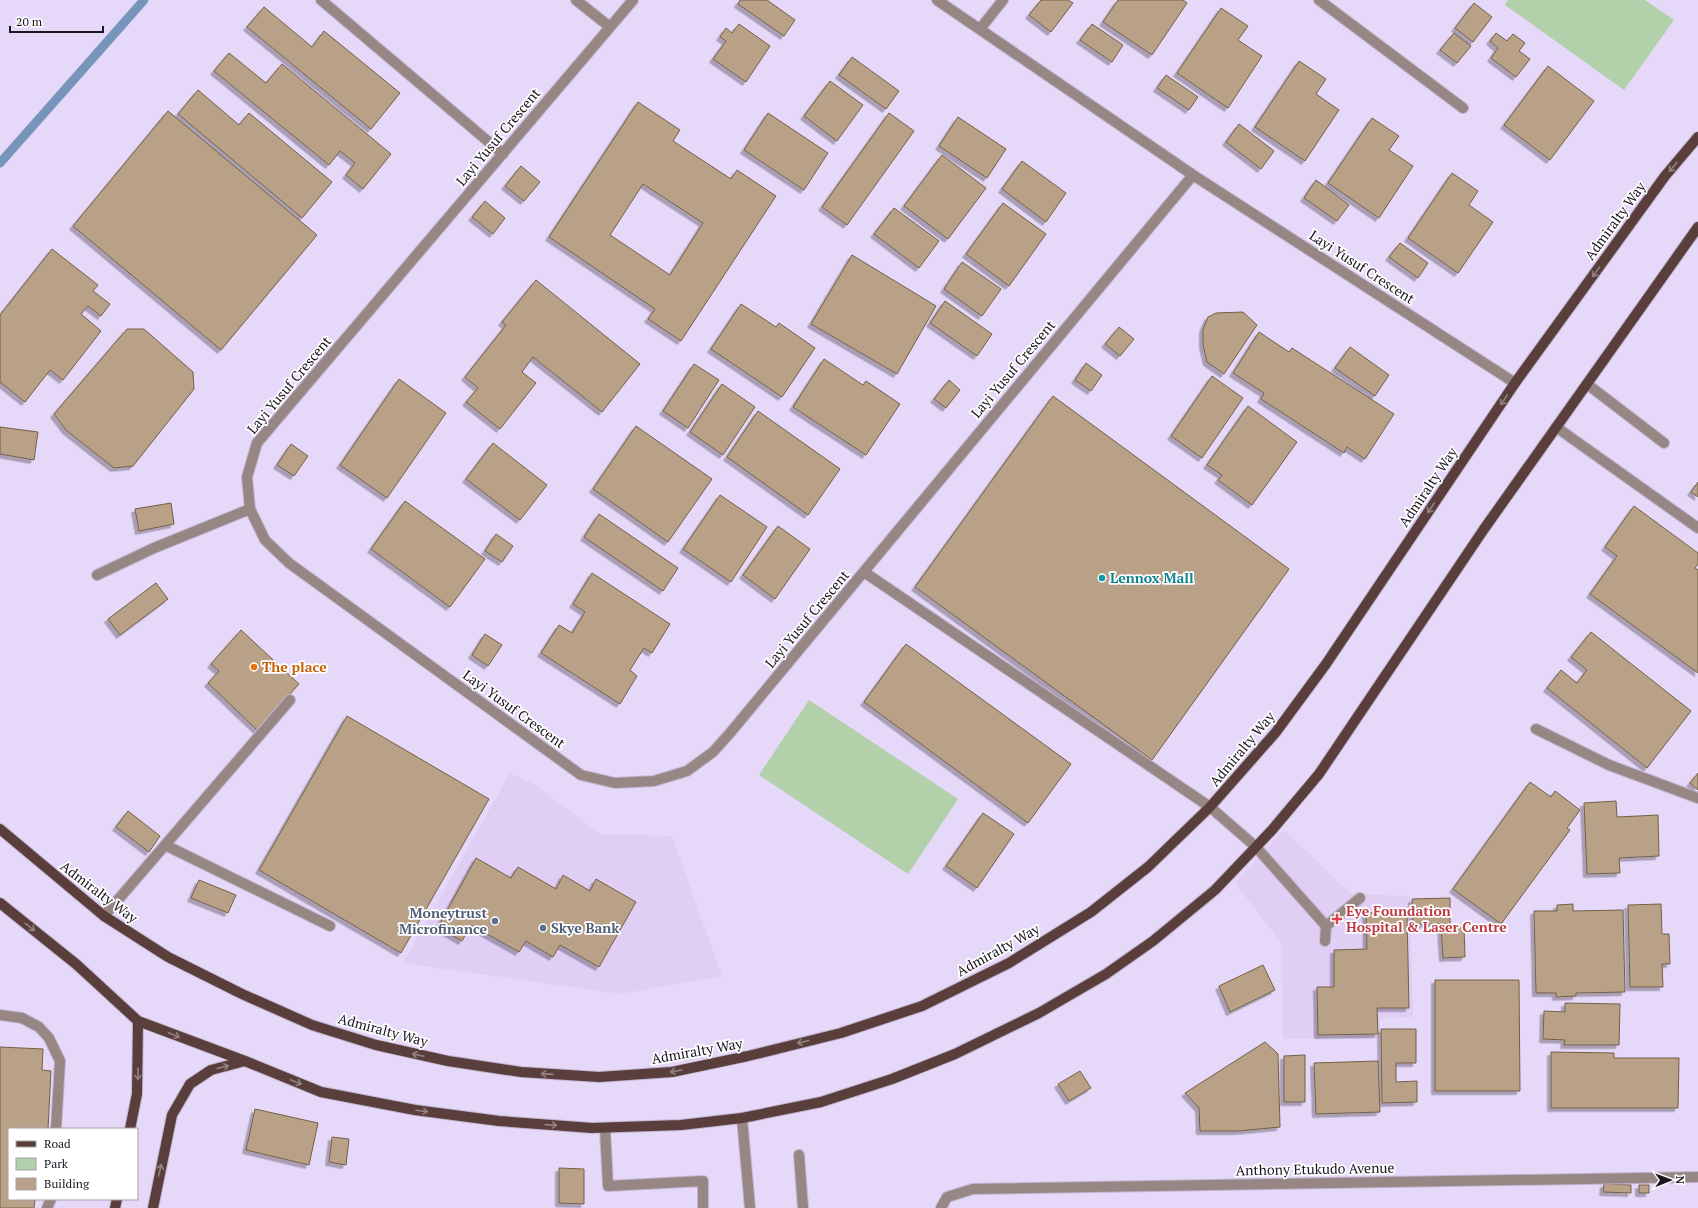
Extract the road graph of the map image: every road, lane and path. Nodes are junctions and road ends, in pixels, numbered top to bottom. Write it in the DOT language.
graph roads {
  1 [pos="321,0"];
  2 [pos="576,0"];
  3 [pos="633,0"];
  4 [pos="937,0"];
  5 [pos="1003,0"];
  6 [pos="1319,0"];
  7 [pos="610,27"];
  8 [pos="980,29"];
  9 [pos="1463,108"];
  10 [pos="1698,137"];
  11 [pos="503,154"];
  12 [pos="1193,175"];
  13 [pos="1698,227"];
  14 [pos="1515,383"];
  15 [pos="1587,384"];
  16 [pos="1556,427"];
  17 [pos="1664,443"];
  18 [pos="250,509"];
  19 [pos="1698,528"];
  20 [pos="864,572"];
  21 [pos="97,575"];
  22 [pos="290,700"];
  23 [pos="1536,729"];
  24 [pos="1698,798"];
  25 [pos="1210,807"];
  26 [pos="0,829"];
  27 [pos="165,845"];
  28 [pos="1256,847"];
  29 [pos="1360,898"];
  30 [pos="0,902"];
  31 [pos="104,916"];
  32 [pos="330,926"];
  33 [pos="1326,926"];
  34 [pos="1325,941"];
  35 [pos="0,1015"];
  36 [pos="138,1021"];
  37 [pos="245,1061"];
  38 [pos="742,1118"];
  39 [pos="56,1128"];
  40 [pos="130,1128"];
  41 [pos="605,1128"];
  42 [pos="799,1155"];
  43 [pos="1698,1177"];
  44 [pos="153,1208"];
  45 [pos="703,1208"];
  46 [pos="750,1208"];
  47 [pos="803,1208"];
  48 [pos="941,1208"];
  1 -- 11 [label="street"];
  2 -- 7 [label="street"];
  3 -- 7 [label="street, Layi Yusuf Crescent"];
  4 -- 8 [label="street, Layi Yusuf Crescent"];
  5 -- 8 [label="street"];
  6 -- 9 [label="street"];
  7 -- 11 [label="street, Layi Yusuf Crescent"];
  8 -- 12 [label="street, Layi Yusuf Crescent"];
  10 -- 14 [label="main road, Admiralty Way, one-way"];
  11 -- 18 [label="street, Layi Yusuf Crescent"];
  12 -- 14 [label="street, Layi Yusuf Crescent"];
  12 -- 20 [label="street, Layi Yusuf Crescent"];
  13 -- 15 [label="main road"];
  14 -- 25 [label="main road, Admiralty Way, one-way"];
  15 -- 16 [label="main road"];
  15 -- 17 [label="street"];
  16 -- 19 [label="street"];
  16 -- 28 [label="main road"];
  18 -- 20 [label="street, Layi Yusuf Crescent"];
  18 -- 21 [label="street"];
  20 -- 25 [label="street"];
  22 -- 27 [label="street"];
  23 -- 24 [label="street"];
  25 -- 28 [label="street"];
  25 -- 31 [label="main road, Admiralty Way, one-way"];
  26 -- 31 [label="main road, Admiralty Way"];
  27 -- 31 [label="street"];
  27 -- 32 [label="street"];
  28 -- 33 [label="street"];
  28 -- 38 [label="main road"];
  29 -- 33 [label="street"];
  30 -- 36 [label="main road, one-way"];
  33 -- 34 [label="street"];
  35 -- 39 [label="street"];
  36 -- 37 [label="main road, one-way"];
  36 -- 40 [label="main road, one-way"];
  37 -- 41 [label="main road, one-way"];
  44 -- 37 [label="main road, one-way"];
  38 -- 41 [label="main road"];
  38 -- 46 [label="street"];
  41 -- 45 [label="street"];
  42 -- 47 [label="street"];
  43 -- 48 [label="street, Anthony Etukudo Avenue"];
}
